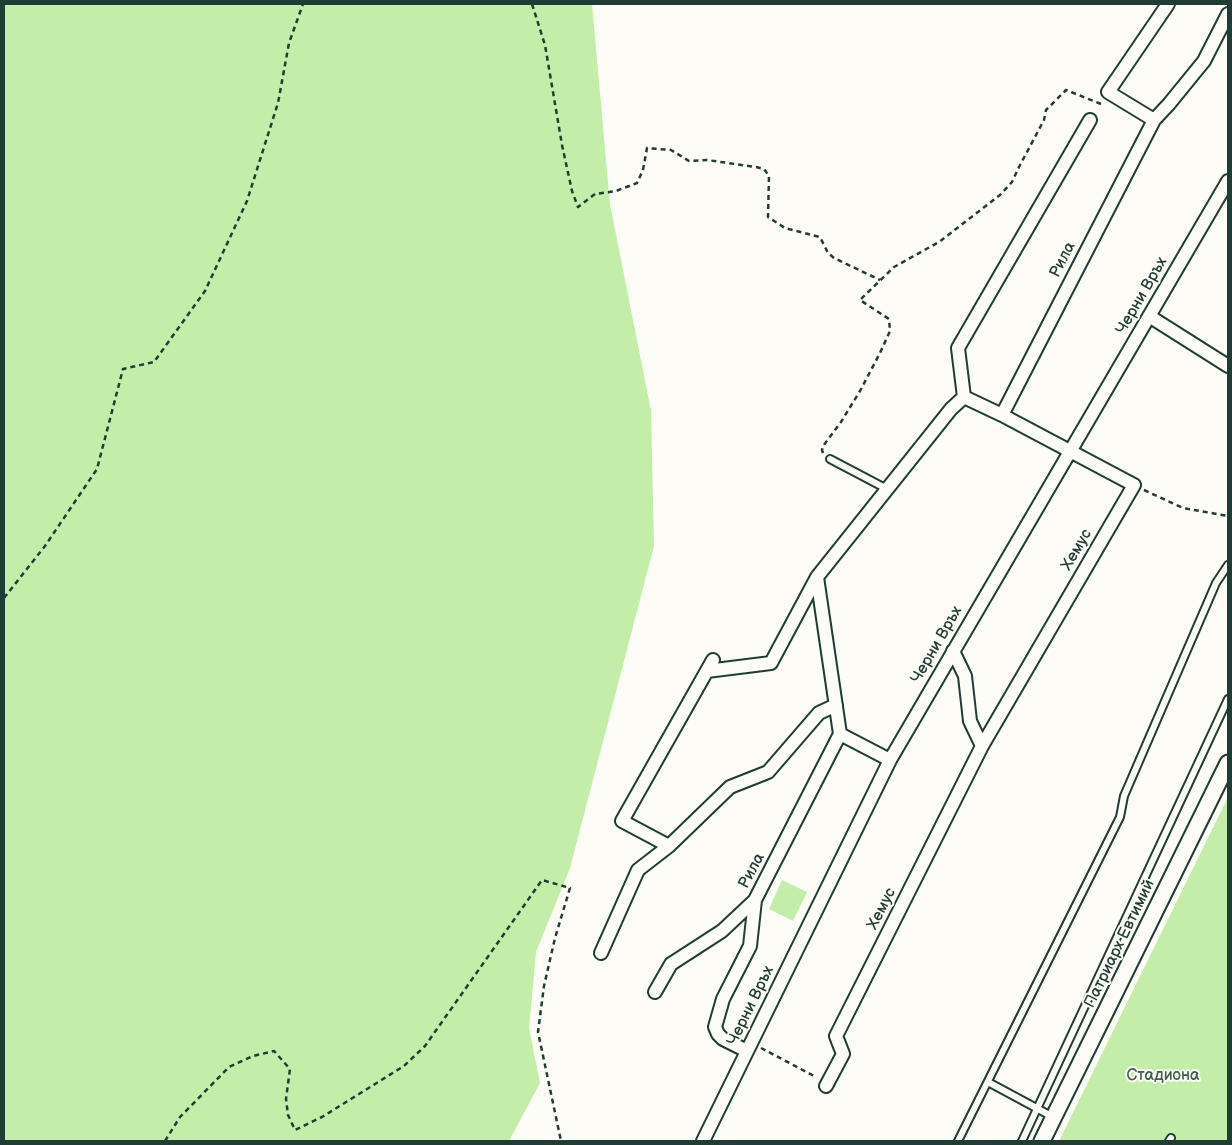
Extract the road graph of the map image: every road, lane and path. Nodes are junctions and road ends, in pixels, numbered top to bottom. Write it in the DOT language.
graph roads {
  1 [pos="303,4"];
  2 [pos="532,4"];
  3 [pos="1168,4"];
  4 [pos="1228,14"];
  5 [pos="1106,107"];
  6 [pos="1090,120"];
  7 [pos="1154,120"];
  8 [pos="1228,181"];
  9 [pos="880,280"];
  10 [pos="1149,316"];
  11 [pos="1228,366"];
  12 [pos="964,397"];
  13 [pos="1002,415"];
  14 [pos="1070,451"];
  15 [pos="830,459"];
  16 [pos="1134,486"];
  17 [pos="887,489"];
  18 [pos="1228,516"];
  19 [pos="1228,565"];
  20 [pos="817,577"];
  21 [pos="4,598"];
  22 [pos="952,651"];
  23 [pos="1228,699"];
  24 [pos="836,705"];
  25 [pos="840,734"];
  26 [pos="982,746"];
  27 [pos="890,760"];
  28 [pos="1228,763"];
  29 [pos="1224,780"];
  30 [pos="669,846"];
  31 [pos="756,900"];
  32 [pos="601,953"];
  33 [pos="655,992"];
  34 [pos="749,1047"];
  35 [pos="988,1082"];
  36 [pos="827,1085"];
  37 [pos="1036,1108"];
  38 [pos="1054,1118"];
  39 [pos="166,1141"];
  40 [pos="561,1141"];
  41 [pos="703,1141"];
  42 [pos="958,1141"];
  43 [pos="1022,1141"];
  44 [pos="1042,1141"];
  1 -- 21 [label="path"];
  2 -- 9 [label="path"];
  3 -- 7 [label="street"];
  4 -- 7 [label="street, Рила"];
  5 -- 9 [label="path"];
  6 -- 12 [label="street"];
  7 -- 13 [label="street, Рила"];
  8 -- 10 [label="street, Черни Връх"];
  9 -- 15 [label="path"];
  10 -- 11 [label="street"];
  10 -- 14 [label="street, Черни Връх"];
  12 -- 13 [label="street"];
  12 -- 17 [label="street"];
  13 -- 14 [label="street"];
  14 -- 16 [label="street"];
  14 -- 22 [label="street, Черни Връх"];
  15 -- 17 [label="lane"];
  16 -- 18 [label="path"];
  16 -- 26 [label="street, Хемус"];
  17 -- 20 [label="street"];
  19 -- 35 [label="lane"];
  20 -- 24 [label="street"];
  20 -- 30 [label="street"];
  22 -- 26 [label="street"];
  22 -- 27 [label="street, Черни Връх"];
  23 -- 37 [label="lane"];
  24 -- 25 [label="street"];
  24 -- 30 [label="street"];
  25 -- 27 [label="street"];
  25 -- 31 [label="street, Рила"];
  26 -- 36 [label="street, Хемус"];
  27 -- 34 [label="street, Черни Връх"];
  28 -- 29 [label="street, Патриарх Евтимий"];
  29 -- 38 [label="street, Патриарх Евтимий"];
  30 -- 32 [label="street"];
  31 -- 33 [label="street, Рила"];
  31 -- 34 [label="street"];
  34 -- 36 [label="path"];
  34 -- 41 [label="street, Черни Връх"];
  35 -- 37 [label="lane"];
  35 -- 42 [label="lane"];
  37 -- 38 [label="lane"];
  37 -- 43 [label="lane"];
  38 -- 44 [label="street, Патриарх Евтимий"];
  39 -- 40 [label="path"];
}
